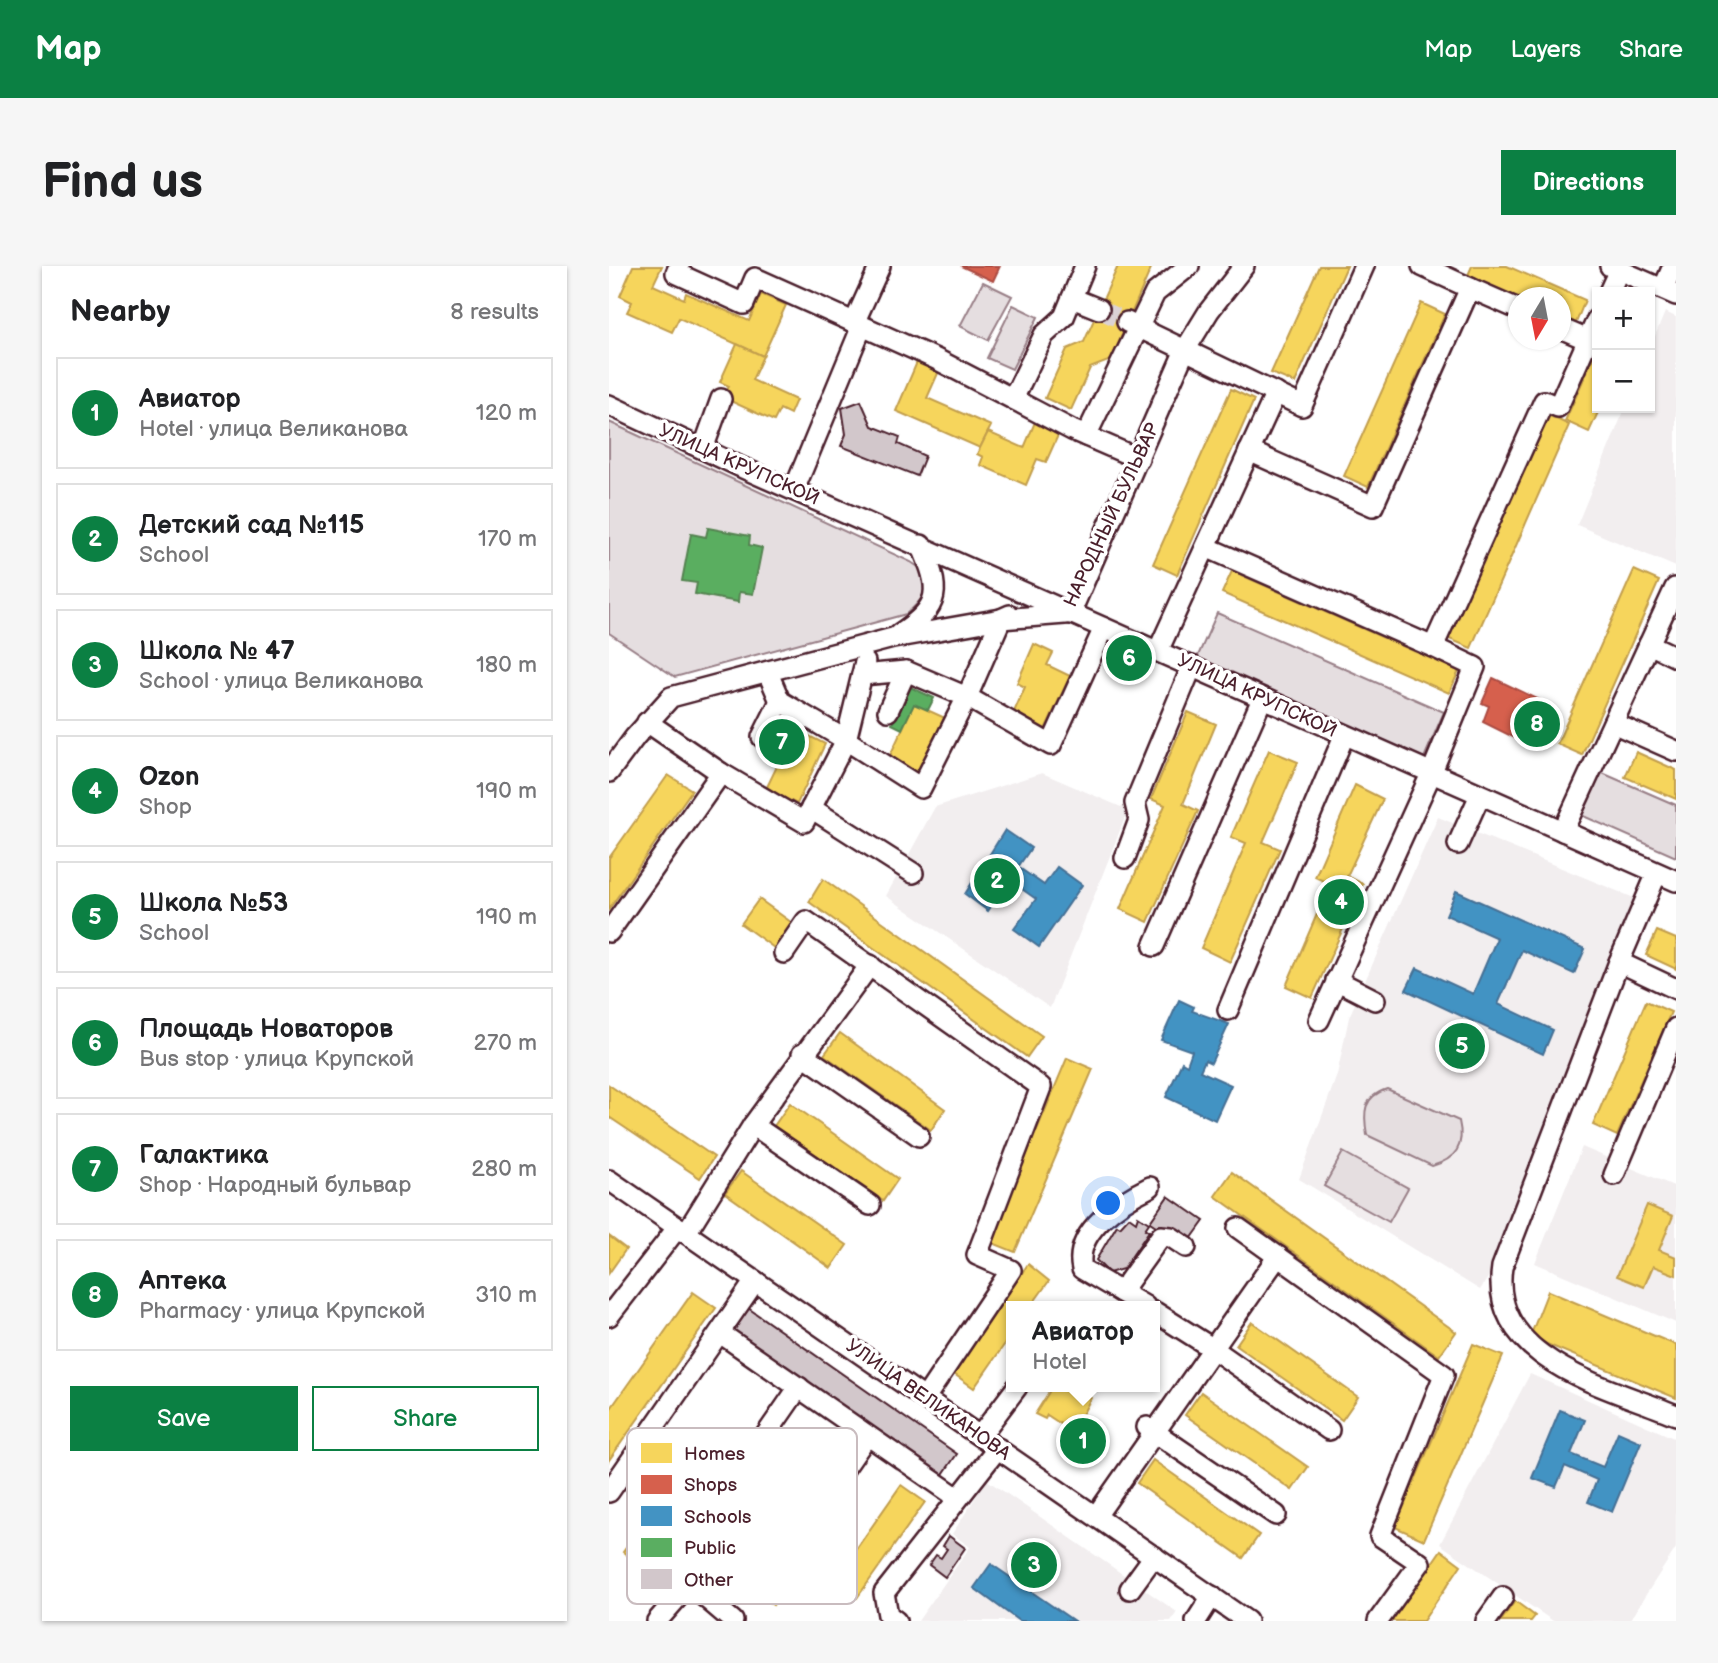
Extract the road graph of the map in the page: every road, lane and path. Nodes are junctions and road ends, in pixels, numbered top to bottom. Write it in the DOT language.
graph roads {
  1 [pos="679,266"];
  2 [pos="880,266"];
  3 [pos="1085,266"];
  4 [pos="1189,266"];
  5 [pos="1244,266"];
  6 [pos="1364,266"];
  7 [pos="1422,266"];
  8 [pos="1673,266"];
  9 [pos="1614,268"];
  10 [pos="1610,287"];
  11 [pos="1470,288"];
  12 [pos="1669,292"];
  13 [pos="1072,298"];
  14 [pos="1508,305"];
  15 [pos="1099,309"];
  16 [pos="858,324"];
  17 [pos="1133,324"];
  18 [pos="1592,331"];
  19 [pos="1571,333"];
  20 [pos="1588,340"];
  21 [pos="1185,350"];
  22 [pos="1276,393"];
  23 [pos="721,398"];
  24 [pos="1013,399"];
  25 [pos="609,405"];
  26 [pos="1086,436"];
  27 [pos="703,449"];
  28 [pos="1249,451"];
  29 [pos="1139,458"];
  30 [pos="794,490"];
  31 [pos="921,545"];
  32 [pos="1206,547"];
  33 [pos="1005,585"];
  34 [pos="1675,587"];
  35 [pos="1070,614"];
  36 [pos="1001,619"];
  37 [pos="1104,628"];
  38 [pos="893,638"];
  39 [pos="869,644"];
  40 [pos="1649,644"];
  41 [pos="1433,647"];
  42 [pos="1158,650"];
  43 [pos="1676,657"];
  44 [pos="1192,666"];
  45 [pos="906,671"];
  46 [pos="768,673"];
  47 [pos="862,675"];
  48 [pos="967,697"];
  49 [pos="1262,699"];
  50 [pos="780,701"];
  51 [pos="888,711"];
  52 [pos="647,722"];
  53 [pos="1613,723"];
  54 [pos="1344,736"];
  55 [pos="762,737"];
  56 [pos="846,740"];
  57 [pos="1676,751"];
  58 [pos="609,772"];
  59 [pos="721,773"];
  60 [pos="1431,774"];
  61 [pos="1480,795"];
  62 [pos="811,808"];
  63 [pos="1563,831"];
  64 [pos="1458,844"];
  65 [pos="1125,858"];
  66 [pos="913,873"];
  67 [pos="1657,873"];
  68 [pos="1676,881"];
  69 [pos="609,932"];
  70 [pos="1154,946"];
  71 [pos="784,953"];
  72 [pos="1619,962"];
  73 [pos="870,965"];
  74 [pos="1336,980"];
  75 [pos="1676,989"];
  76 [pos="1375,1000"];
  77 [pos="1229,1010"];
  78 [pos="1319,1020"];
  79 [pos="1676,1028"];
  80 [pos="802,1054"];
  81 [pos="753,1125"];
  82 [pos="919,1136"];
  83 [pos="1613,1175"];
  84 [pos="609,1180"];
  85 [pos="1150,1187"];
  86 [pos="870,1205"];
  87 [pos="1238,1228"];
  88 [pos="682,1230"];
  89 [pos="1186,1247"];
  90 [pos="1278,1256"];
  91 [pos="755,1281"];
  92 [pos="1121,1292"];
  93 [pos="1136,1301"];
  94 [pos="1160,1315"];
  95 [pos="609,1317"];
  96 [pos="719,1333"];
  97 [pos="1212,1348"];
  98 [pos="799,1387"];
  99 [pos="1013,1392"];
  100 [pos="925,1398"];
  101 [pos="1676,1415"];
  102 [pos="653,1428"];
  103 [pos="771,1428"];
  104 [pos="856,1428"];
  105 [pos="857,1429"];
  106 [pos="1151,1429"];
  107 [pos="1329,1430"];
  108 [pos="867,1436"];
  109 [pos="980,1436"];
  110 [pos="998,1448"];
  111 [pos="857,1450"];
  112 [pos="627,1466"];
  113 [pos="609,1492"];
  114 [pos="958,1498"];
  115 [pos="1276,1515"];
  116 [pos="1096,1516"];
  117 [pos="1154,1556"];
  118 [pos="1130,1589"];
  119 [pos="1212,1597"];
  120 [pos="1503,1597"];
  121 [pos="672,1604"];
  122 [pos="713,1604"];
  123 [pos="657,1621"];
  124 [pos="733,1621"];
  125 [pos="896,1621"];
  126 [pos="1196,1621"];
  127 [pos="1247,1621"];
  128 [pos="1378,1621"];
  129 [pos="1486,1621"];
  1 -- 16 [label="street"];
  2 -- 16 [label="street"];
  3 -- 13 [label="street"];
  4 -- 17 [label="street"];
  5 -- 21 [label="street, НАРОДНЫЙ БУЛЬВАР"];
  6 -- 22 [label="street"];
  7 -- 11 [label="street"];
  8 -- 12 [label="street"];
  9 -- 10 [label="street"];
  9 -- 12 [label="street"];
  11 -- 14 [label="street"];
  11 -- 28 [label="street"];
  13 -- 15 [label="street"];
  13 -- 24 [label="street"];
  16 -- 24 [label="street"];
  16 -- 30 [label="street"];
  17 -- 21 [label="street"];
  17 -- 26 [label="street"];
  18 -- 20 [label="street"];
  19 -- 20 [label="street"];
  20 -- 41 [label="street"];
  21 -- 22 [label="street"];
  21 -- 29 [label="street, НАРОДНЫЙ БУЛЬВАР"];
  22 -- 28 [label="street"];
  23 -- 27 [label="street"];
  24 -- 26 [label="street"];
  25 -- 27 [label="street, УЛИЦА КРУПСКОЙ"];
  26 -- 29 [label="street"];
  27 -- 30 [label="street, УЛИЦА КРУПСКОЙ"];
  28 -- 32 [label="street"];
  29 -- 35 [label="street, НАРОДНЫЙ БУЛЬВАР"];
  30 -- 31 [label="street, УЛИЦА КРУПСКОЙ"];
  31 -- 33 [label="street, УЛИЦА КРУПСКОЙ"];
  31 -- 38 [label="street, НАРОДНЫЙ БУЛЬВАР"];
  32 -- 41 [label="street"];
  32 -- 42 [label="street"];
  33 -- 35 [label="street, УЛИЦА КРУПСКОЙ"];
  33 -- 36 [label="street"];
  34 -- 40 [label="street"];
  35 -- 36 [label="street, НАРОДНЫЙ БУЛЬВАР"];
  35 -- 37 [label="street, УЛИЦА КРУПСКОЙ"];
  36 -- 38 [label="street, НАРОДНЫЙ БУЛЬВАР"];
  36 -- 48 [label="street"];
  37 -- 42 [label="street, УЛИЦА КРУПСКОЙ"];
  37 -- 48 [label="street"];
  38 -- 39 [label="street, НАРОДНЫЙ БУЛЬВАР"];
  39 -- 46 [label="street, НАРОДНЫЙ БУЛЬВАР"];
  39 -- 47 [label="street"];
  40 -- 43 [label="street"];
  40 -- 53 [label="street"];
  41 -- 60 [label="street"];
  42 -- 44 [label="street, УЛИЦА КРУПСКОЙ"];
  44 -- 49 [label="street, УЛИЦА КРУПСКОЙ"];
  44 -- 65 [label="street"];
  45 -- 47 [label="street"];
  45 -- 48 [label="street"];
  45 -- 51 [label="street"];
  46 -- 50 [label="street"];
  46 -- 52 [label="street, НАРОДНЫЙ БУЛЬВАР"];
  47 -- 56 [label="street"];
  48 -- 56 [label="street"];
  49 -- 54 [label="street, УЛИЦА КРУПСКОЙ"];
  49 -- 70 [label="street"];
  50 -- 55 [label="street"];
  50 -- 56 [label="street"];
  52 -- 58 [label="street, НАРОДНЫЙ БУЛЬВАР"];
  52 -- 59 [label="street"];
  53 -- 57 [label="street"];
  53 -- 63 [label="street"];
  54 -- 60 [label="street, УЛИЦА КРУПСКОЙ"];
  54 -- 77 [label="street"];
  56 -- 62 [label="street"];
  59 -- 62 [label="street"];
  59 -- 69 [label="street"];
  60 -- 61 [label="street, УЛИЦА КРУПСКОЙ"];
  60 -- 74 [label="street"];
  61 -- 63 [label="street, УЛИЦА КРУПСКОЙ"];
  61 -- 64 [label="street"];
  62 -- 66 [label="street"];
  63 -- 67 [label="street, УЛИЦА КРУПСКОЙ"];
  67 -- 68 [label="street, УЛИЦА КРУПСКОЙ"];
  67 -- 72 [label="street"];
  71 -- 73 [label="street"];
  72 -- 75 [label="street"];
  72 -- 101 [label="street"];
  73 -- 80 [label="street"];
  73 -- 100 [label="street"];
  74 -- 76 [label="street"];
  74 -- 78 [label="street"];
  79 -- 83 [label="street"];
  80 -- 81 [label="street"];
  80 -- 82 [label="street"];
  81 -- 86 [label="street"];
  81 -- 88 [label="street"];
  84 -- 88 [label="street, УЛИЦА ВЕЛИКАНОВА"];
  85 -- 92 [label="street"];
  87 -- 90 [label="street"];
  88 -- 91 [label="street, УЛИЦА ВЕЛИКАНОВА"];
  88 -- 95 [label="street"];
  89 -- 92 [label="street"];
  90 -- 97 [label="street"];
  90 -- 128 [label="street"];
  91 -- 96 [label="street"];
  91 -- 100 [label="street, УЛИЦА ВЕЛИКАНОВА"];
  92 -- 93 [label="street"];
  94 -- 97 [label="street"];
  96 -- 98 [label="street"];
  96 -- 102 [label="street"];
  97 -- 106 [label="street"];
  97 -- 107 [label="street"];
  98 -- 103 [label="street"];
  98 -- 104 [label="street"];
  99 -- 109 [label="street"];
  100 -- 109 [label="street, УЛИЦА ВЕЛИКАНОВА"];
  105 -- 108 [label="street"];
  106 -- 115 [label="street"];
  106 -- 116 [label="street"];
  108 -- 111 [label="street"];
  108 -- 114 [label="street"];
  109 -- 110 [label="street, УЛИЦА ВЕЛИКАНОВА"];
  110 -- 114 [label="street"];
  110 -- 116 [label="street, УЛИЦА ВЕЛИКАНОВА"];
  112 -- 113 [label="street"];
  114 -- 125 [label="street"];
  116 -- 117 [label="street, УЛИЦА ВЕЛИКАНОВА"];
  117 -- 118 [label="street"];
  117 -- 119 [label="street, УЛИЦА ВЕЛИКАНОВА"];
  119 -- 126 [label="street"];
  119 -- 127 [label="street, УЛИЦА ВЕЛИКАНОВА"];
  120 -- 129 [label="street"];
  121 -- 123 [label="street"];
  122 -- 124 [label="street"];
}
